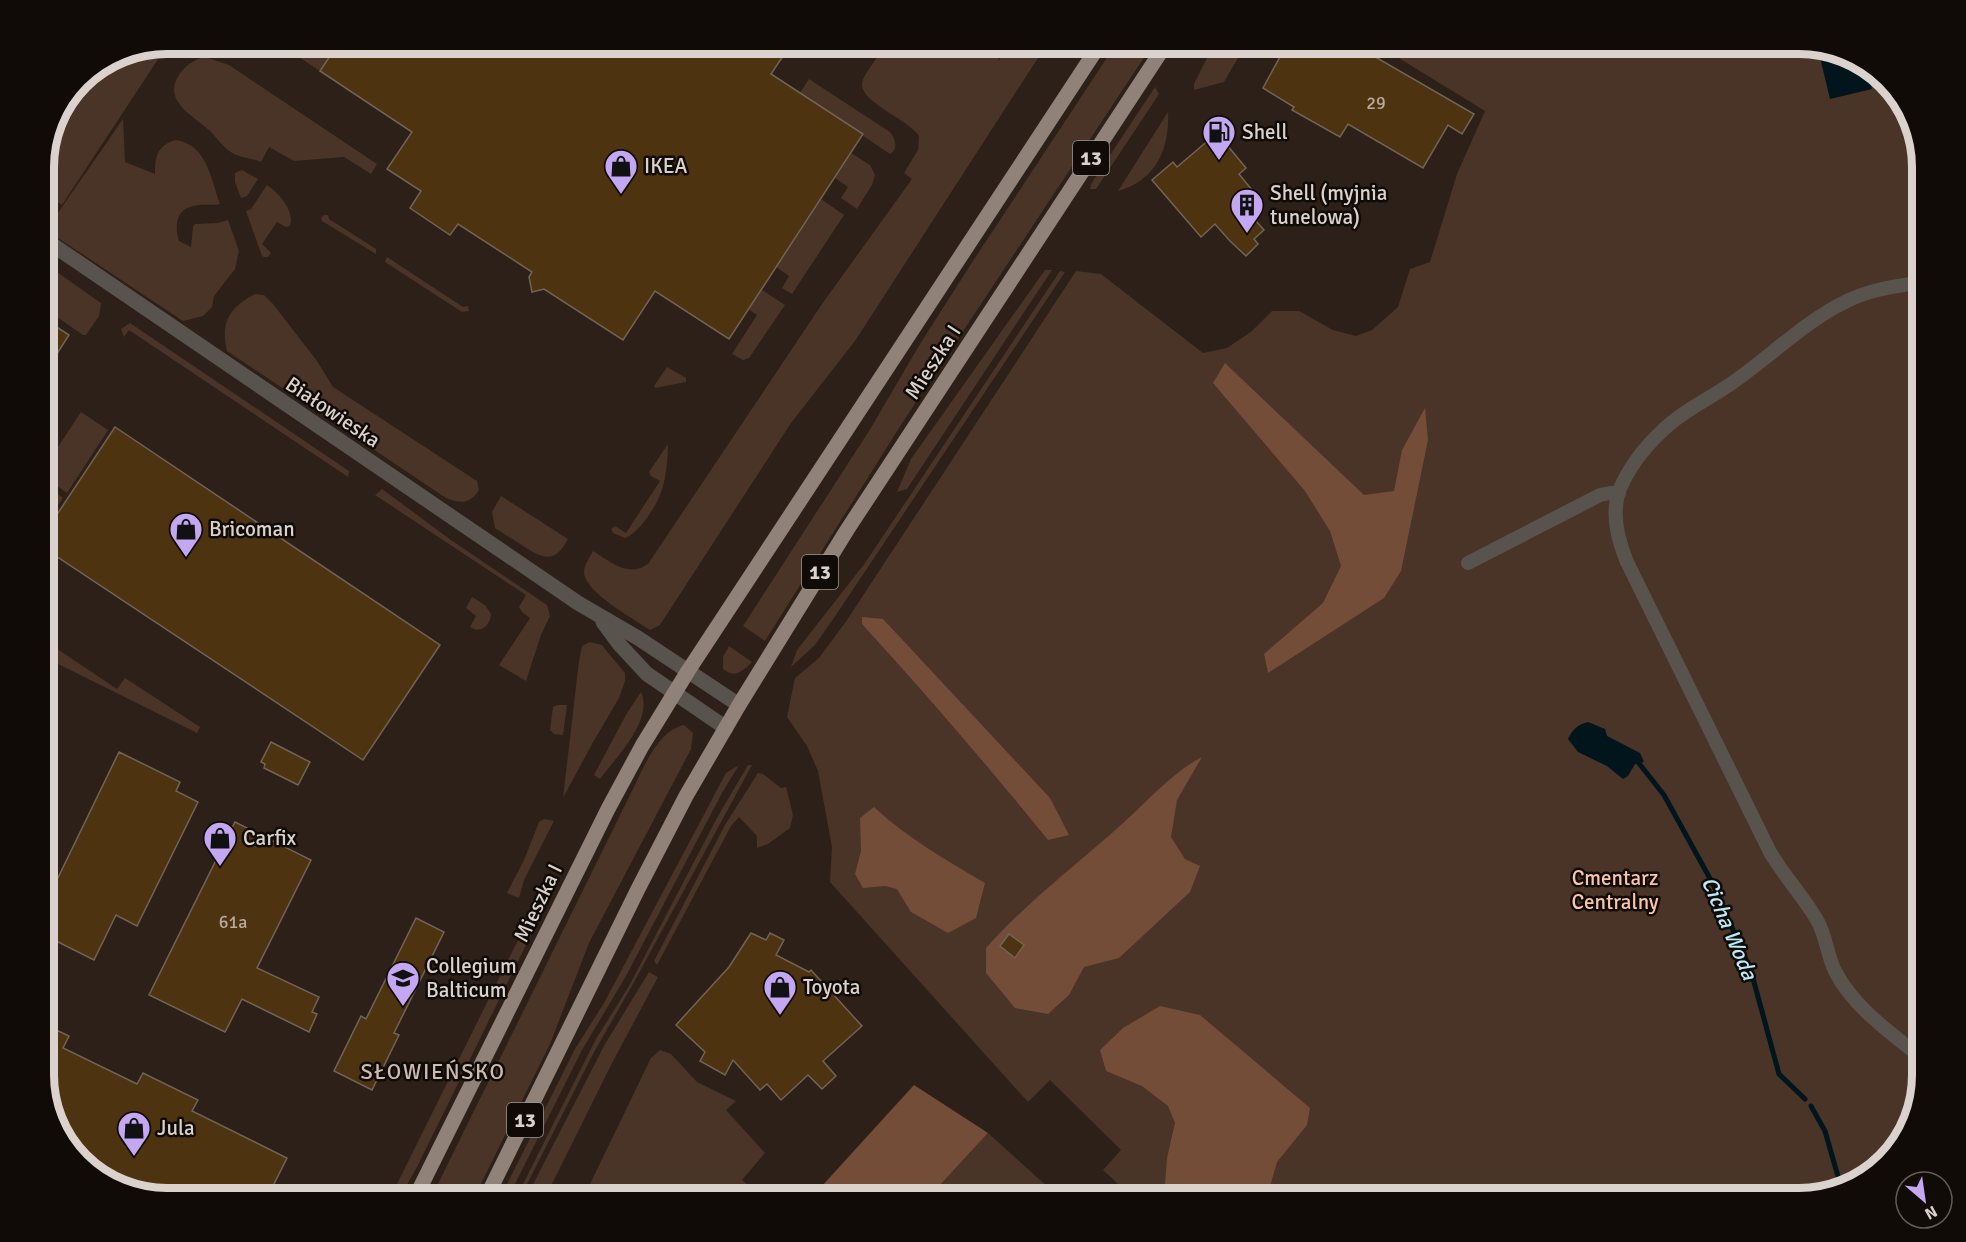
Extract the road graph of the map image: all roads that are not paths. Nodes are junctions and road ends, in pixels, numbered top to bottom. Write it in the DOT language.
graph roads {
  1 [pos="1093,54"];
  2 [pos="1159,54"];
  3 [pos="54,246"];
  4 [pos="1912,284"];
  5 [pos="1619,493"];
  6 [pos="1468,563"];
  7 [pos="600,617"];
  8 [pos="688,671"];
  9 [pos="674,693"];
  10 [pos="739,705"];
  11 [pos="726,728"];
  12 [pos="1912,1049"];
  13 [pos="420,1188"];
  14 [pos="491,1188"];
  1 -- 8 [label="main road, Mieszka I / 13"];
  2 -- 10 [label="main road, Mieszka I / 13"];
  3 -- 7 [label="street, Białowieska"];
  4 -- 5 [label="street"];
  5 -- 6 [label="street"];
  5 -- 12 [label="street"];
  7 -- 8 [label="street, Białowieska"];
  7 -- 9 [label="street, Białowieska"];
  8 -- 9 [label="main road, Mieszka I / 13"];
  8 -- 10 [label="street"];
  9 -- 11 [label="street"];
  9 -- 13 [label="main road, Mieszka I / 13"];
  10 -- 11 [label="main road, Mieszka I / 13"];
  11 -- 14 [label="main road, Mieszka I / 13"];
}
